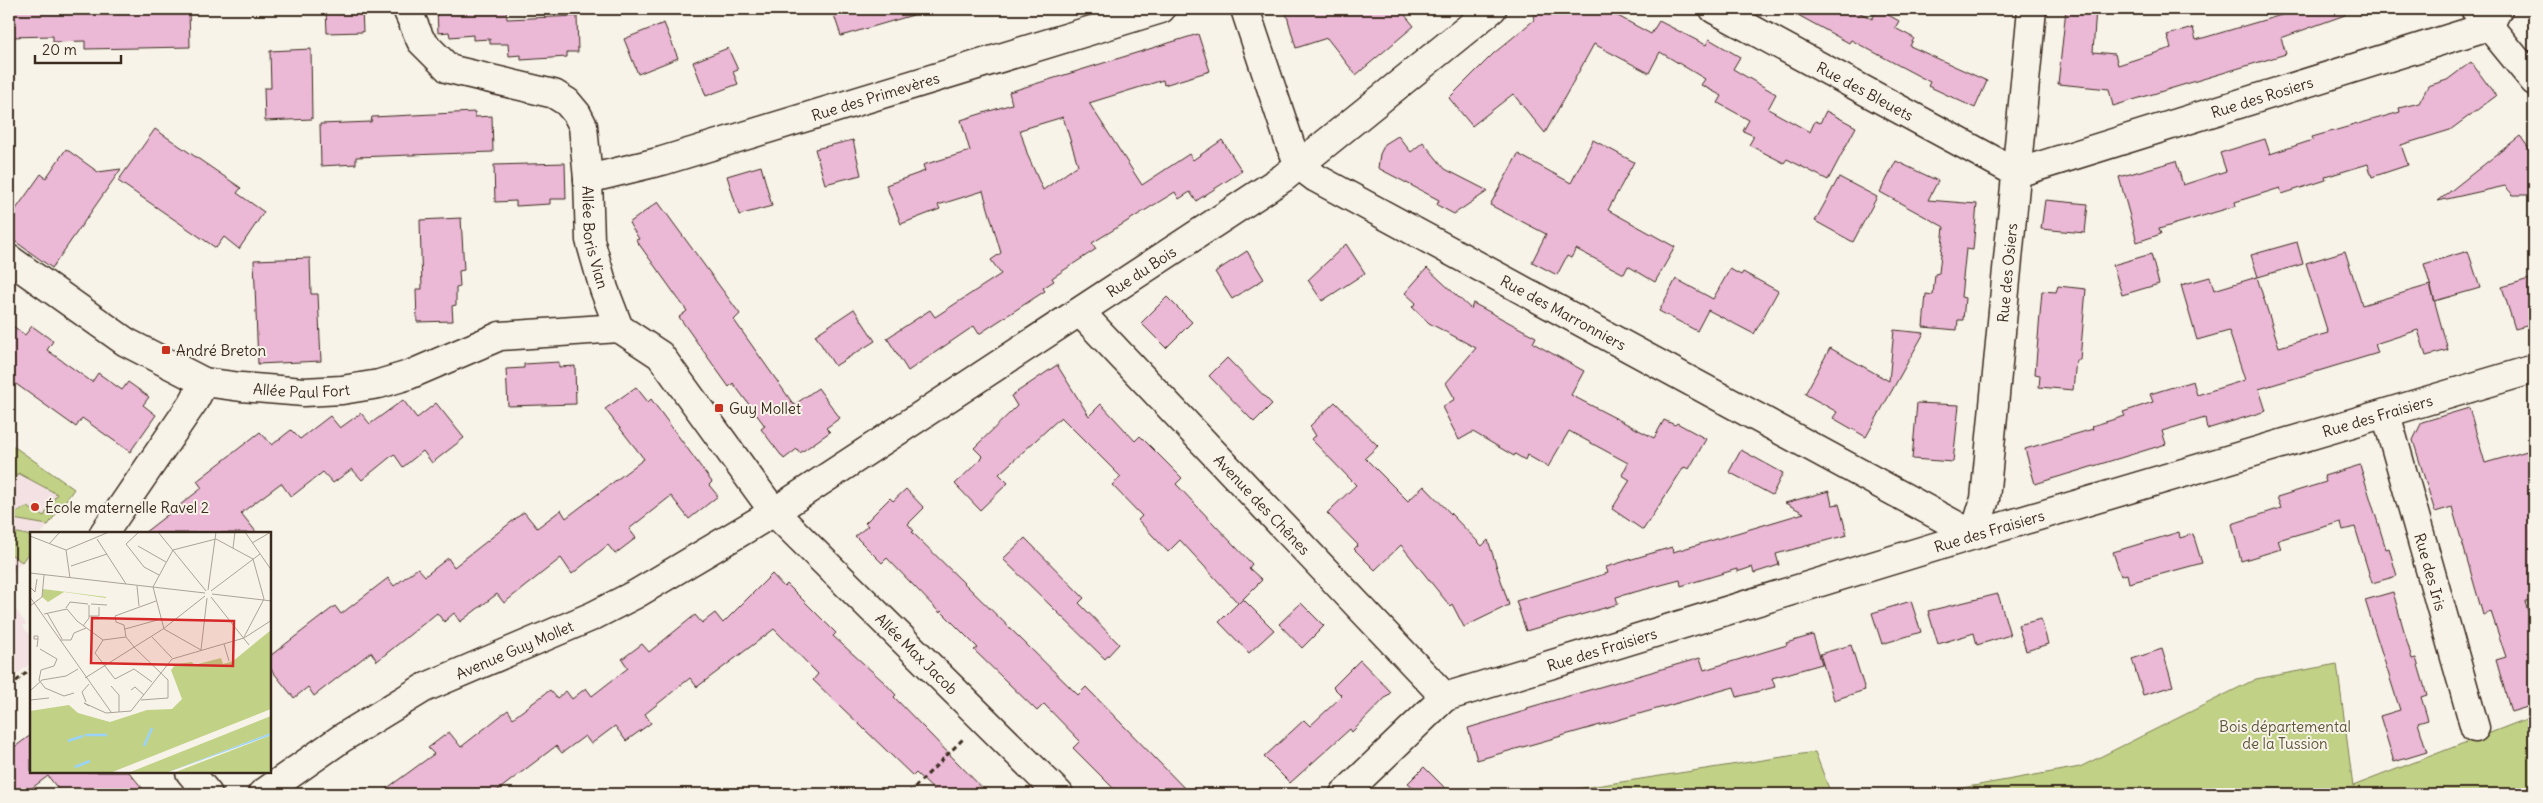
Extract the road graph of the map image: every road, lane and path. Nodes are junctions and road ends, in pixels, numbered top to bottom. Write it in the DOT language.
graph roads {
  1 [pos="407,9"];
  2 [pos="1161,9"];
  3 [pos="1246,9"];
  4 [pos="1492,9"];
  5 [pos="1714,9"];
  6 [pos="2032,9"];
  7 [pos="2487,14"];
  8 [pos="2534,80"];
  9 [pos="1300,166"];
  10 [pos="2016,173"];
  11 [pos="588,179"];
  12 [pos="9,259"];
  13 [pos="1080,312"];
  14 [pos="619,328"];
  15 [pos="2534,369"];
  16 [pos="204,382"];
  17 [pos="2386,414"];
  18 [pos="774,512"];
  19 [pos="105,532"];
  20 [pos="1974,535"];
  21 [pos="30,670"];
  22 [pos="9,687"];
  23 [pos="1445,697"];
  24 [pos="983,720"];
  25 [pos="2476,728"];
  26 [pos="191,773"];
  27 [pos="208,794"];
  28 [pos="262,794"];
  29 [pos="908,794"];
  30 [pos="1059,794"];
  31 [pos="1344,794"];
  1 -- 11 [label="street, Allée Boris Vian"];
  2 -- 11 [label="street, Rue des Primevères"];
  3 -- 9 [label="street"];
  4 -- 9 [label="street, Rue du Bois"];
  5 -- 10 [label="street, Rue des Bleuets"];
  6 -- 10 [label="street, Rue des Osiers"];
  7 -- 8 [label="street"];
  7 -- 10 [label="street, Rue des Rosiers"];
  9 -- 13 [label="street, Rue du Bois"];
  9 -- 20 [label="street, Rue des Marronniers"];
  10 -- 20 [label="street, Rue des Osiers"];
  11 -- 14 [label="street, Allée Boris Vian"];
  12 -- 16 [label="street, Allée Paul Fort"];
  13 -- 18 [label="street, Rue du Bois"];
  13 -- 23 [label="street, Avenue des Chênes"];
  14 -- 16 [label="street, Allée Paul Fort"];
  14 -- 18 [label="street"];
  15 -- 17 [label="street, Rue des Fraisiers"];
  16 -- 19 [label="street"];
  17 -- 20 [label="street, Rue des Fraisiers"];
  17 -- 25 [label="street, Rue des Iris"];
  18 -- 24 [label="street, Allée Max Jacob"];
  18 -- 28 [label="street, Avenue Guy Mollet"];
  20 -- 23 [label="street, Rue des Fraisiers"];
  21 -- 22 [label="path"];
  23 -- 31 [label="street"];
  24 -- 29 [label="path"];
  24 -- 30 [label="street, Allée Max Jacob"];
  26 -- 27 [label="street"];
}
